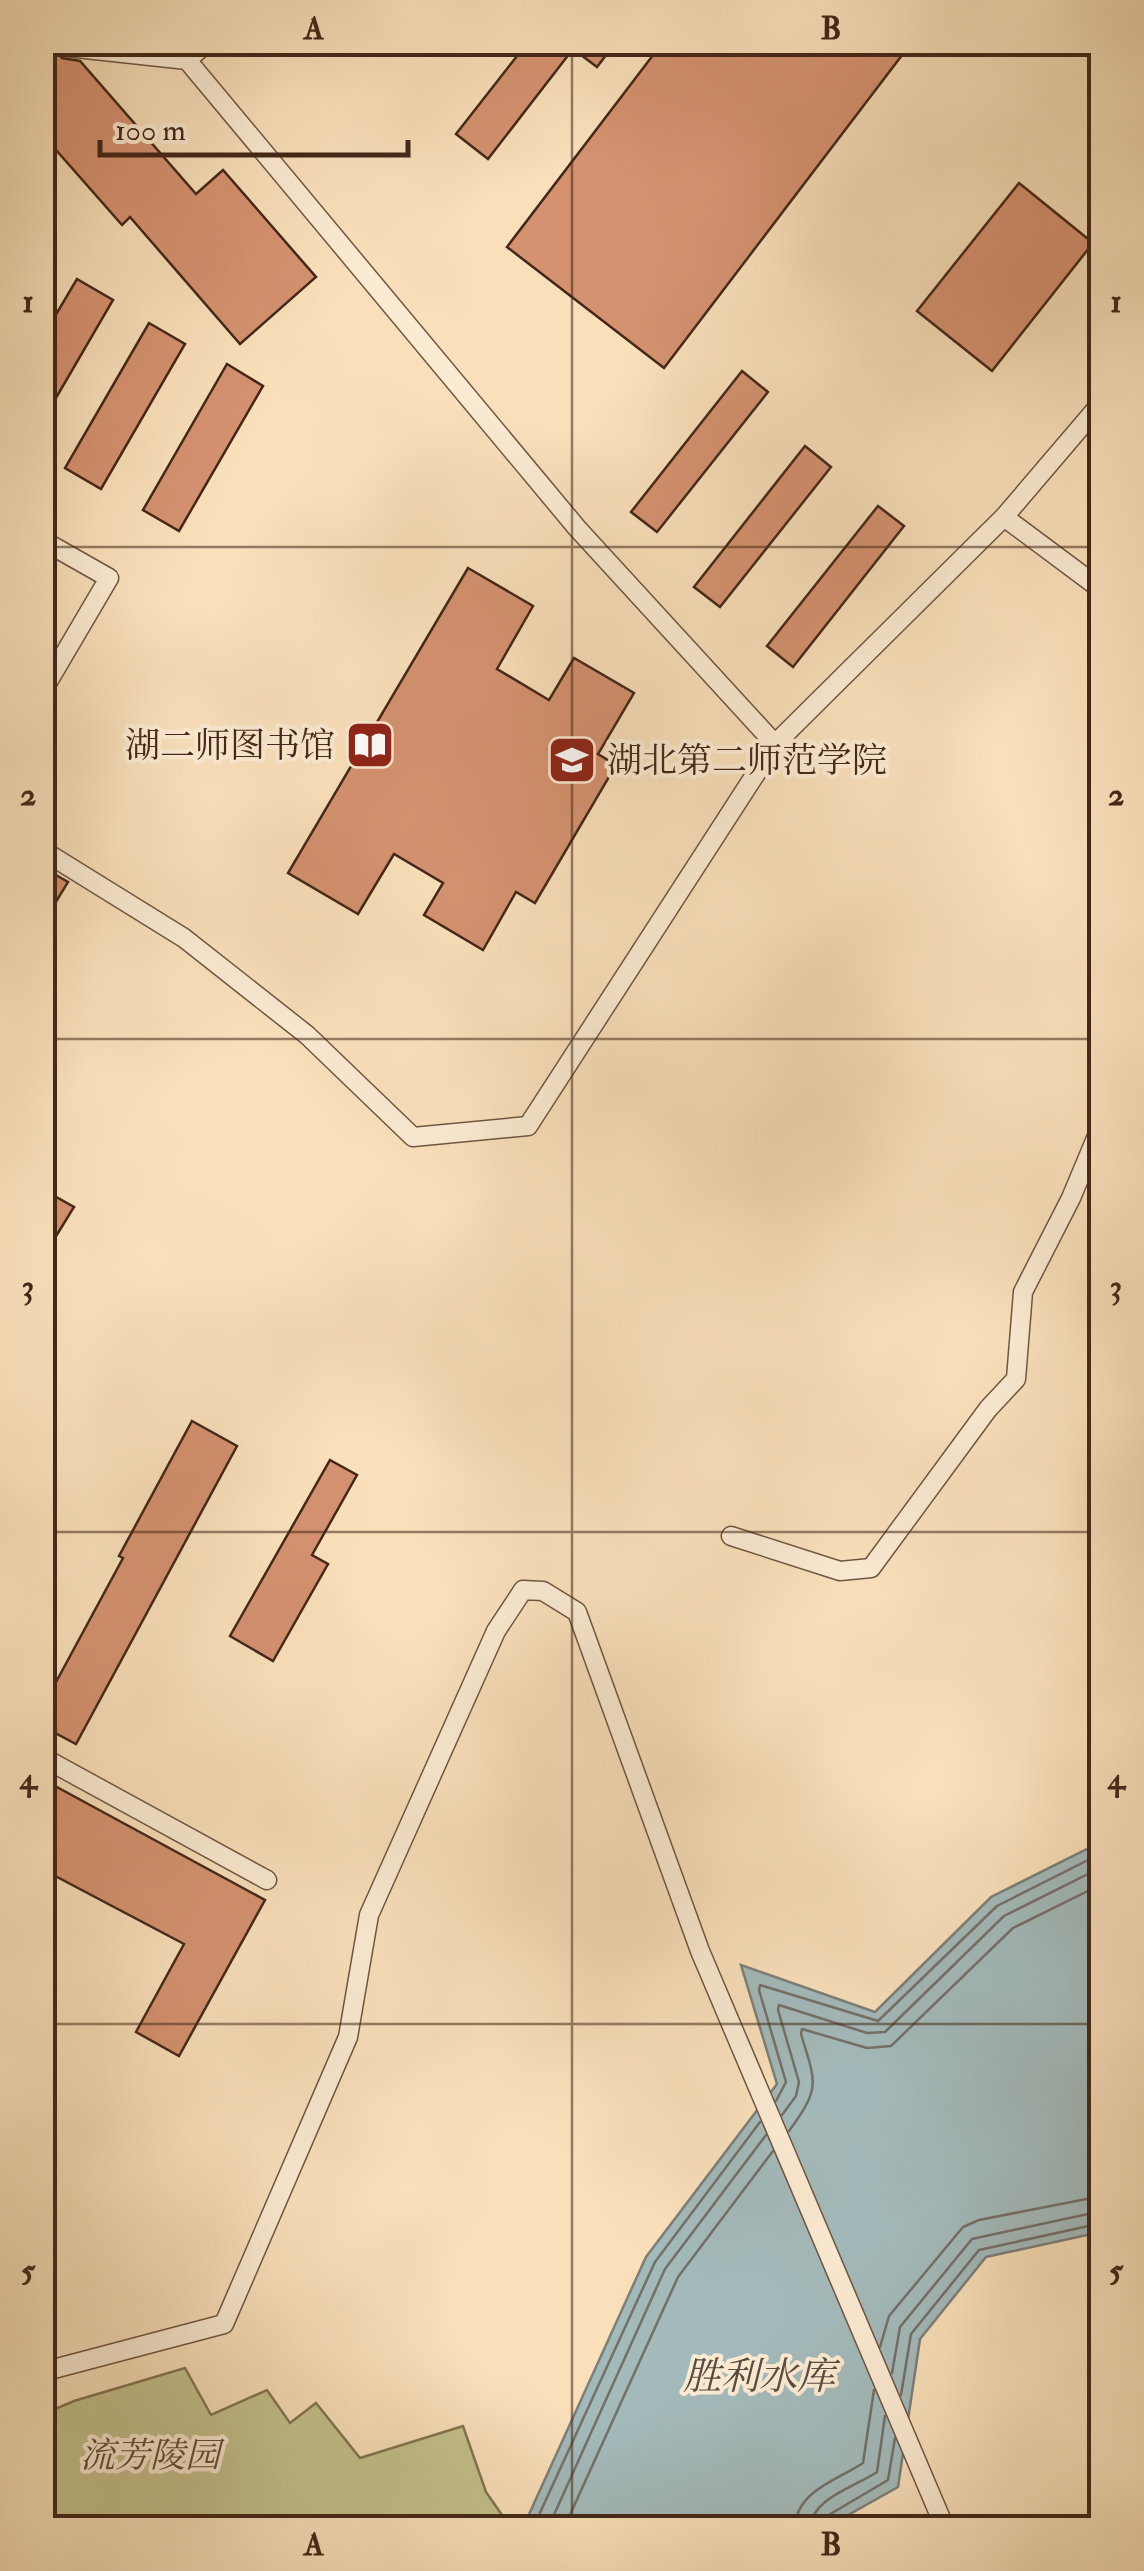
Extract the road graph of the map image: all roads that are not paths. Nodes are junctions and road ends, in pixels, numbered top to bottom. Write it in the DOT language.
graph roads {
  1 [pos="63,42"];
  2 [pos="208,42"];
  3 [pos="187,60"];
  4 [pos="1102,402"];
  5 [pos="1004,517"];
  6 [pos="42,540"];
  7 [pos="1102,590"];
  8 [pos="42,692"];
  9 [pos="775,744"];
  10 [pos="42,850"];
  11 [pos="1102,1124"];
  12 [pos="732,1536"];
  13 [pos="42,1757"];
  14 [pos="267,1880"];
  15 [pos="42,2372"];
  16 [pos="945,2528"];
  1 -- 3 [label="street"];
  2 -- 3 [label="street"];
  3 -- 9 [label="street"];
  4 -- 5 [label="street"];
  5 -- 7 [label="street"];
  5 -- 9 [label="street"];
  6 -- 8 [label="street"];
  9 -- 10 [label="street"];
  11 -- 12 [label="street"];
  13 -- 14 [label="street"];
  15 -- 16 [label="street"];
}
